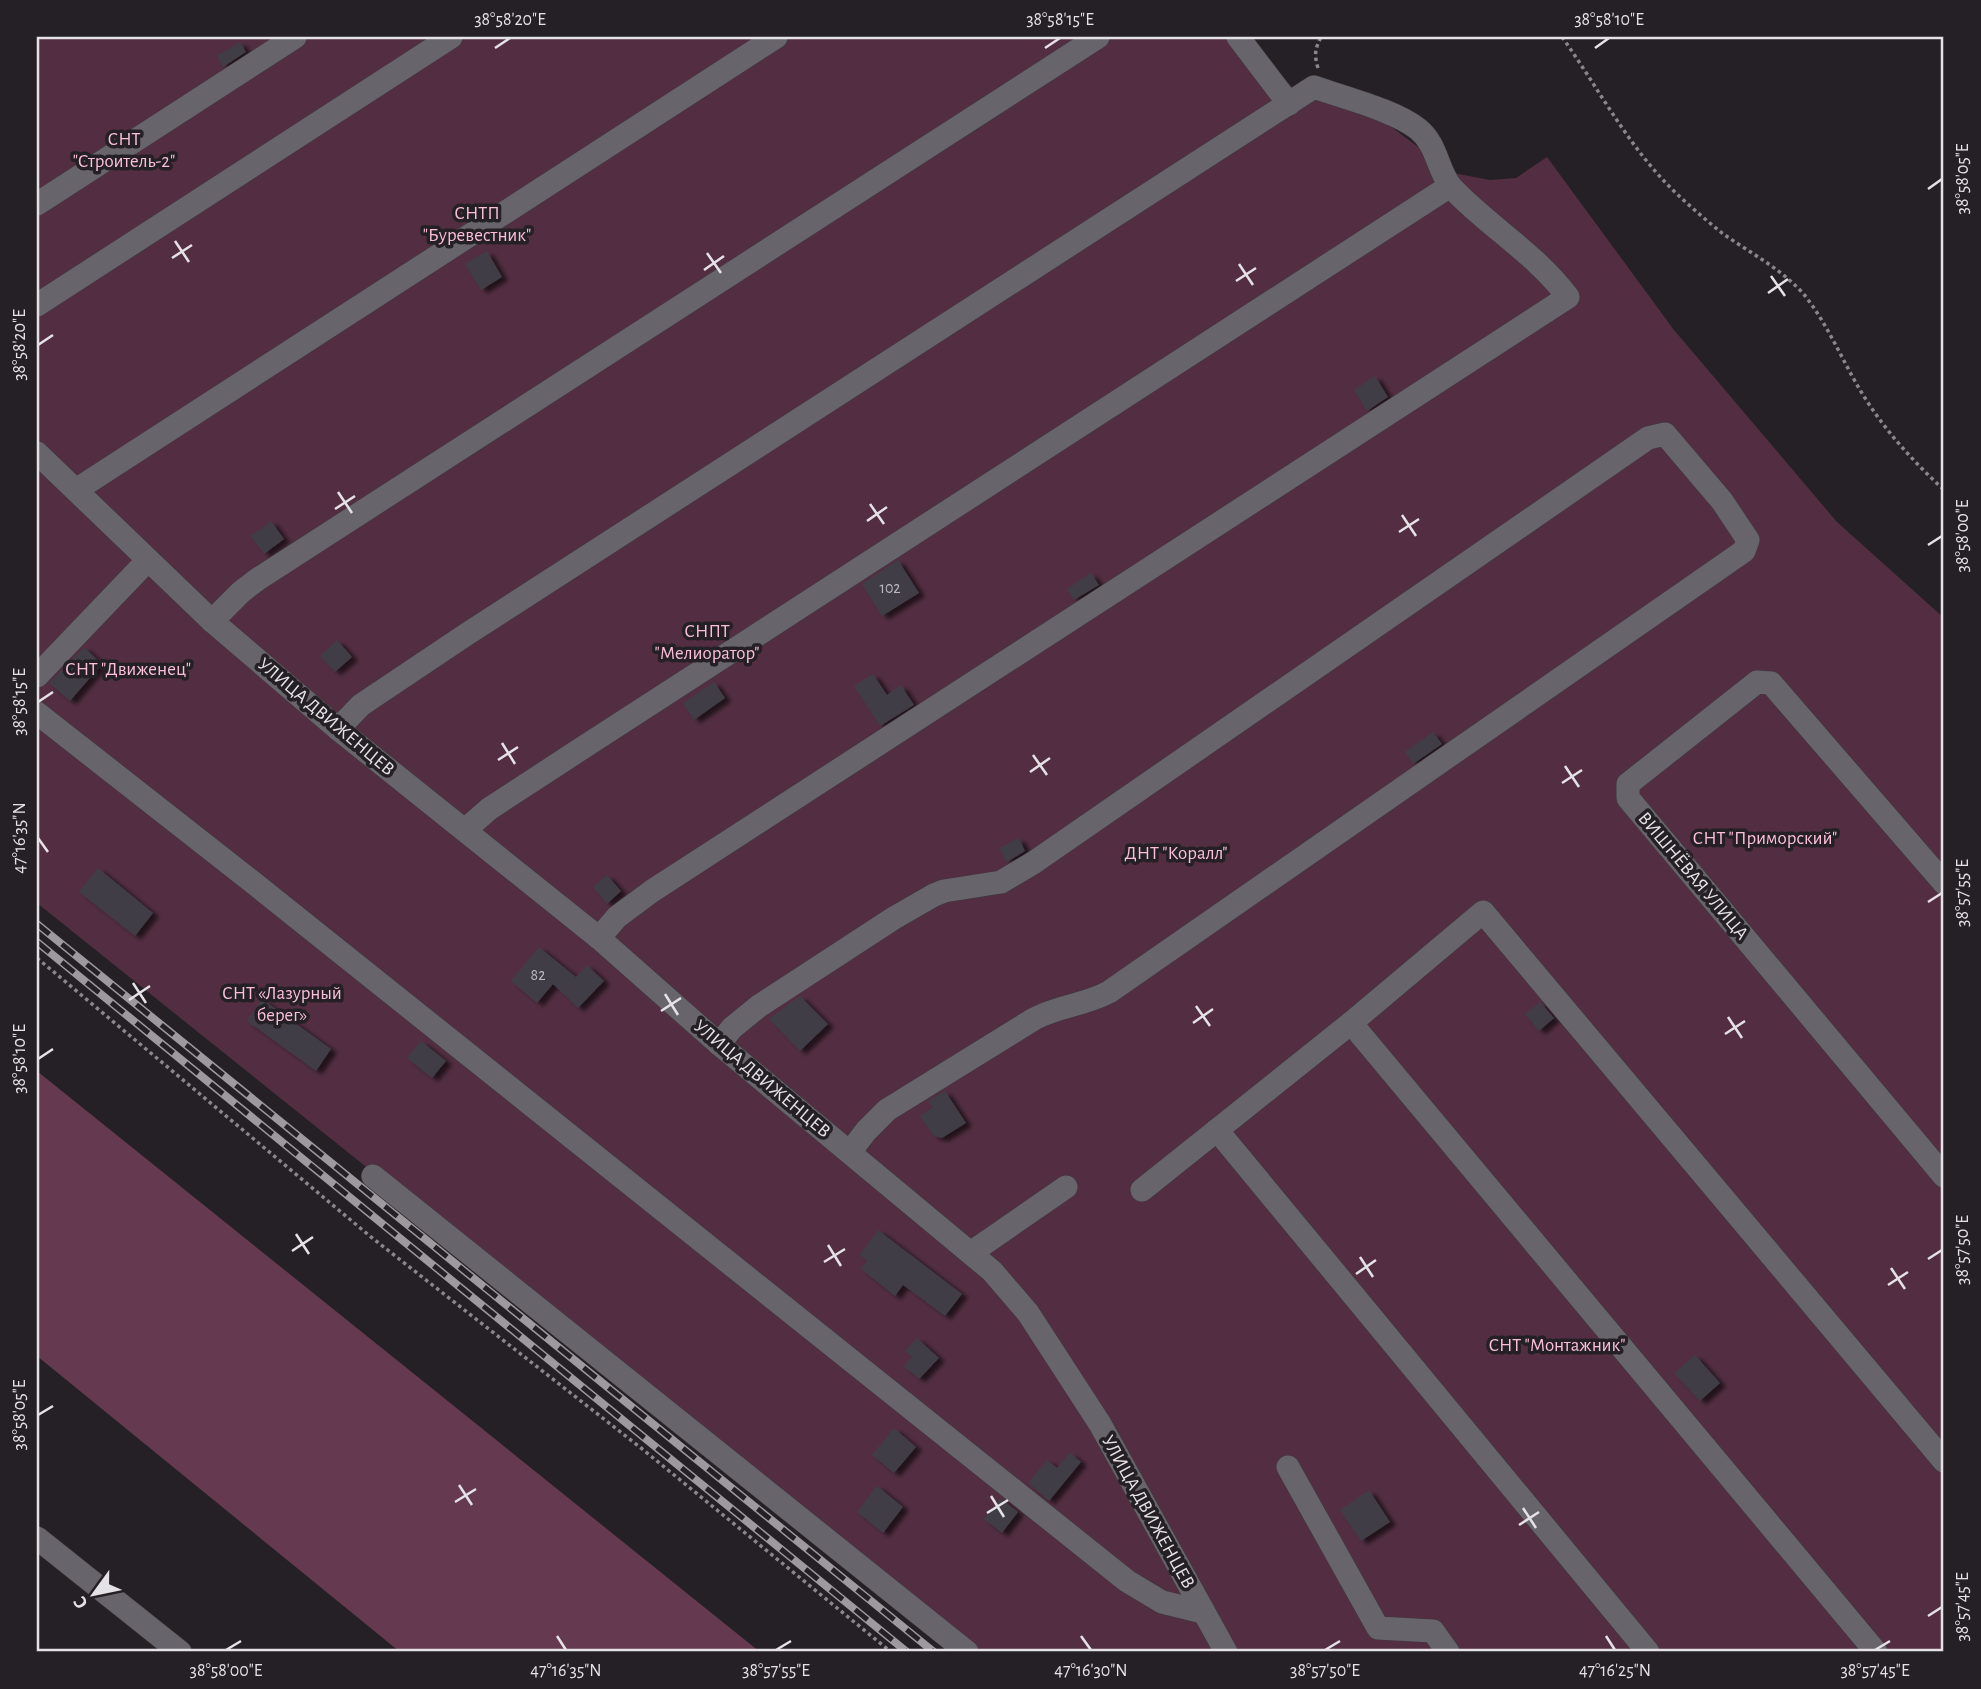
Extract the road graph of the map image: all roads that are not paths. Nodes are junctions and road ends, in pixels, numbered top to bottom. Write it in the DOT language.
graph roads {
  1 [pos="295,37"];
  2 [pos="451,37"];
  3 [pos="776,37"];
  4 [pos="1098,37"];
  5 [pos="1238,37"];
  6 [pos="1289,104"];
  7 [pos="1450,186"];
  8 [pos="37,204"];
  9 [pos="37,305"];
  10 [pos="37,453"];
  11 [pos="76,490"];
  12 [pos="148,560"];
  13 [pos="212,621"];
  14 [pos="37,676"];
  15 [pos="37,713"];
  16 [pos="338,729"];
  17 [pos="465,830"];
  18 [pos="1944,883"];
  19 [pos="599,938"];
  20 [pos="1350,1023"];
  21 [pos="719,1044"];
  22 [pos="1217,1130"];
  23 [pos="850,1152"];
  24 [pos="373,1176"];
  25 [pos="1944,1176"];
  26 [pos="1066,1187"];
  27 [pos="1142,1190"];
  28 [pos="972,1252"];
  29 [pos="1944,1461"];
  30 [pos="1288,1467"];
  31 [pos="37,1538"];
  32 [pos="1203,1612"];
  33 [pos="180,1652"];
  34 [pos="967,1652"];
  35 [pos="1226,1652"];
  36 [pos="1448,1652"];
  37 [pos="1648,1652"];
  38 [pos="1876,1652"];
  1 -- 8 [label="street"];
  2 -- 9 [label="street"];
  3 -- 11 [label="street"];
  4 -- 13 [label="street"];
  5 -- 6 [label="street"];
  6 -- 7 [label="street"];
  6 -- 16 [label="street"];
  7 -- 17 [label="street"];
  7 -- 19 [label="street"];
  10 -- 11 [label="street, УЛИЦА ДВИЖЕНЦЕВ"];
  11 -- 12 [label="street, УЛИЦА ДВИЖЕНЦЕВ"];
  12 -- 13 [label="street, УЛИЦА ДВИЖЕНЦЕВ"];
  12 -- 14 [label="street"];
  13 -- 16 [label="street, УЛИЦА ДВИЖЕНЦЕВ"];
  15 -- 32 [label="street"];
  16 -- 17 [label="street, УЛИЦА ДВИЖЕНЦЕВ"];
  17 -- 19 [label="street, УЛИЦА ДВИЖЕНЦЕВ"];
  18 -- 25 [label="street, ВИШНЁВАЯ УЛИЦА"];
  19 -- 21 [label="street, УЛИЦА ДВИЖЕНЦЕВ"];
  20 -- 22 [label="street"];
  20 -- 29 [label="street"];
  20 -- 38 [label="street"];
  21 -- 23 [label="street, УЛИЦА ДВИЖЕНЦЕВ"];
  21 -- 23 [label="street"];
  22 -- 27 [label="street"];
  22 -- 37 [label="street"];
  23 -- 28 [label="street, УЛИЦА ДВИЖЕНЦЕВ"];
  24 -- 34 [label="street"];
  26 -- 28 [label="street"];
  28 -- 32 [label="street, УЛИЦА ДВИЖЕНЦЕВ"];
  30 -- 36 [label="street"];
  31 -- 33 [label="street"];
  32 -- 35 [label="street, УЛИЦА ДВИЖЕНЦЕВ"];
}
